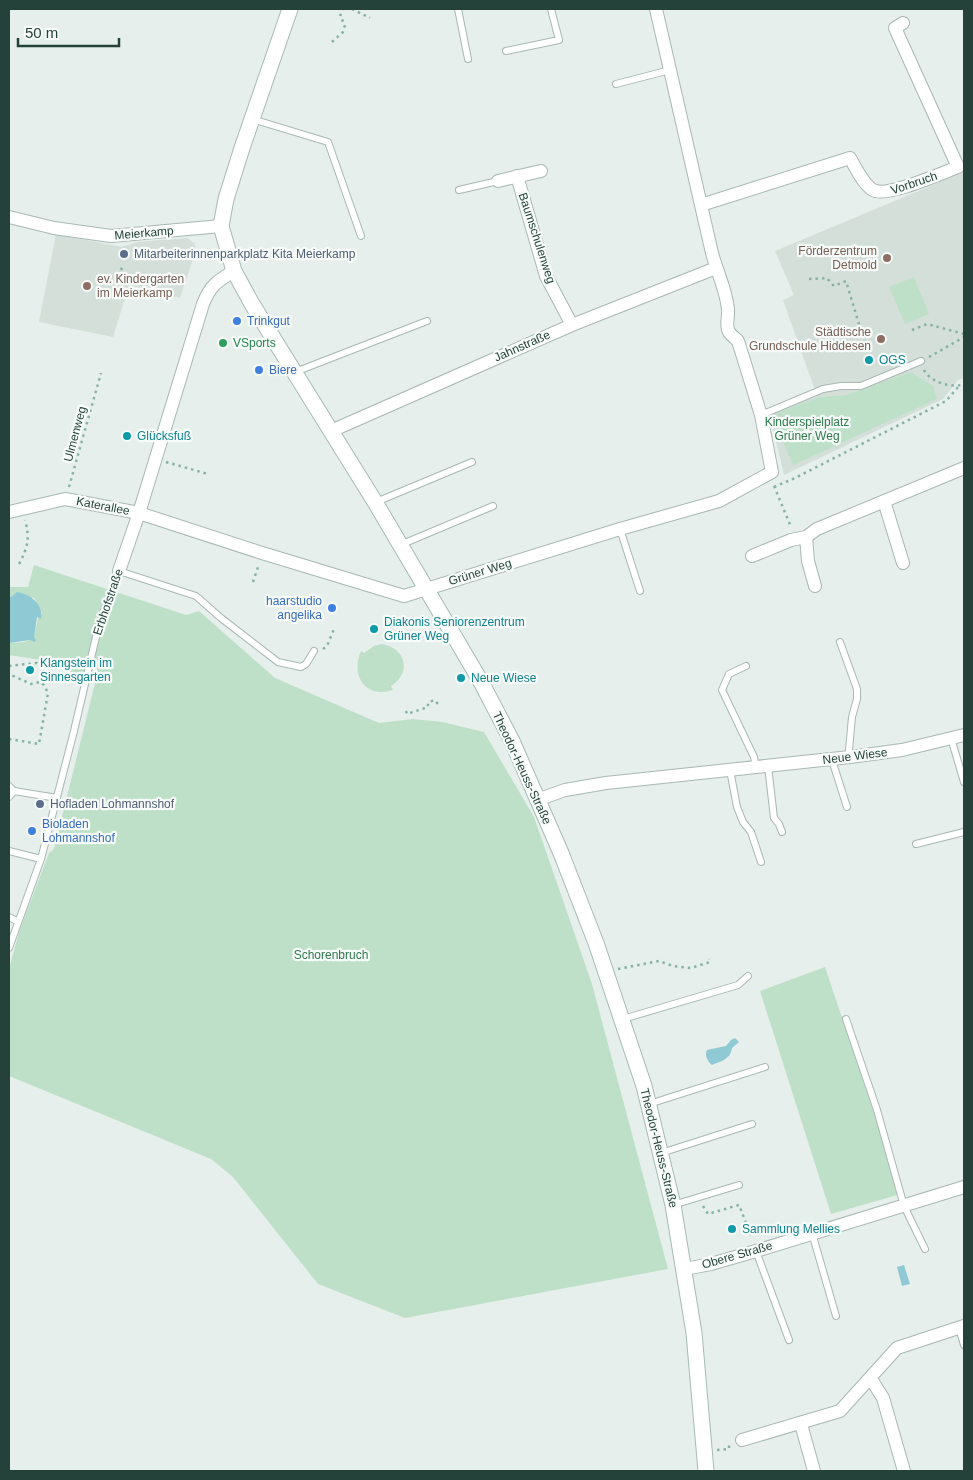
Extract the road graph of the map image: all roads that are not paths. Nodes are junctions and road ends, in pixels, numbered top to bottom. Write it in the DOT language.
graph roads {
  1 [pos="290,9"];
  2 [pos="458,9"];
  3 [pos="551,9"];
  4 [pos="656,9"];
  5 [pos="903,23"];
  6 [pos="506,51"];
  7 [pos="468,59"];
  8 [pos="671,70"];
  9 [pos="616,84"];
  10 [pos="251,119"];
  11 [pos="961,166"];
  12 [pos="541,171"];
  13 [pos="518,176"];
  14 [pos="498,180"];
  15 [pos="459,190"];
  16 [pos="701,205"];
  17 [pos="9,217"];
  18 [pos="221,226"];
  19 [pos="361,236"];
  20 [pos="716,268"];
  21 [pos="234,271"];
  22 [pos="427,321"];
  23 [pos="572,325"];
  24 [pos="921,361"];
  25 [pos="295,372"];
  26 [pos="762,420"];
  27 [pos="332,431"];
  28 [pos="472,462"];
  29 [pos="964,468"];
  30 [pos="884,501"];
  31 [pos="375,502"];
  32 [pos="493,506"];
  33 [pos="9,512"];
  34 [pos="139,513"];
  35 [pos="620,529"];
  36 [pos="806,537"];
  37 [pos="400,544"];
  38 [pos="752,556"];
  39 [pos="903,563"];
  40 [pos="119,571"];
  41 [pos="815,586"];
  42 [pos="427,588"];
  43 [pos="640,591"];
  44 [pos="840,642"];
  45 [pos="314,651"];
  46 [pos="746,666"];
  47 [pos="964,735"];
  48 [pos="951,738"];
  49 [pos="850,757"];
  50 [pos="832,760"];
  51 [pos="762,766"];
  52 [pos="730,770"];
  53 [pos="964,782"];
  54 [pos="11,788"];
  55 [pos="9,797"];
  56 [pos="57,798"];
  57 [pos="537,800"];
  58 [pos="847,808"];
  59 [pos="782,832"];
  60 [pos="964,832"];
  61 [pos="916,844"];
  62 [pos="9,851"];
  63 [pos="41,859"];
  64 [pos="761,862"];
  65 [pos="9,917"];
  66 [pos="17,922"];
  67 [pos="9,948"];
  68 [pos="748,976"];
  69 [pos="623,1019"];
  70 [pos="846,1019"];
  71 [pos="765,1067"];
  72 [pos="649,1104"];
  73 [pos="752,1124"];
  74 [pos="661,1153"];
  75 [pos="739,1185"];
  76 [pos="964,1187"];
  77 [pos="674,1205"];
  78 [pos="904,1206"];
  79 [pos="812,1234"];
  80 [pos="925,1249"];
  81 [pos="756,1251"];
  82 [pos="685,1269"];
  83 [pos="836,1316"];
  84 [pos="962,1327"];
  85 [pos="788,1340"];
  86 [pos="964,1345"];
  87 [pos="871,1379"];
  88 [pos="801,1424"];
  89 [pos="742,1440"];
  90 [pos="706,1471"];
  91 [pos="814,1471"];
  92 [pos="904,1471"];
  1 -- 10 [label="main road, Theodor-Heuss-Straße"];
  2 -- 7 [label="lane"];
  3 -- 6 [label="lane"];
  4 -- 8 [label="street"];
  5 -- 11 [label="street, Vorbruch"];
  8 -- 9 [label="lane"];
  8 -- 16 [label="street"];
  10 -- 18 [label="main road, Theodor-Heuss-Straße"];
  10 -- 19 [label="lane"];
  11 -- 16 [label="street, Vorbruch"];
  12 -- 13 [label="street, Baumschulenweg"];
  13 -- 14 [label="street, Baumschulenweg"];
  13 -- 23 [label="street, Baumschulenweg"];
  14 -- 15 [label="lane"];
  16 -- 20 [label="street"];
  17 -- 18 [label="street, Meierkamp"];
  18 -- 21 [label="main road, Theodor-Heuss-Straße"];
  20 -- 23 [label="street, Jahnstraße"];
  20 -- 26 [label="street"];
  21 -- 25 [label="main road, Theodor-Heuss-Straße"];
  21 -- 34 [label="street, Erbhofstraße"];
  22 -- 25 [label="lane"];
  23 -- 27 [label="street, Jahnstraße"];
  24 -- 26 [label="lane"];
  25 -- 27 [label="main road, Theodor-Heuss-Straße"];
  26 -- 35 [label="street, Grüner Weg"];
  27 -- 31 [label="main road, Theodor-Heuss-Straße"];
  28 -- 31 [label="lane"];
  29 -- 30 [label="street"];
  30 -- 36 [label="street"];
  30 -- 39 [label="street"];
  31 -- 37 [label="main road, Theodor-Heuss-Straße"];
  32 -- 37 [label="lane"];
  33 -- 34 [label="street, Katerallee"];
  34 -- 40 [label="street, Erbhofstraße"];
  34 -- 42 [label="street, Grüner Weg"];
  35 -- 42 [label="street, Grüner Weg"];
  35 -- 43 [label="lane"];
  36 -- 38 [label="street"];
  36 -- 41 [label="street"];
  37 -- 42 [label="main road, Theodor-Heuss-Straße"];
  40 -- 45 [label="lane"];
  40 -- 56 [label="lane, Erbhofstraße"];
  42 -- 57 [label="main road, Theodor-Heuss-Straße"];
  44 -- 49 [label="lane"];
  46 -- 51 [label="lane"];
  47 -- 48 [label="street, Neue Wiese"];
  48 -- 49 [label="street, Neue Wiese"];
  48 -- 53 [label="lane"];
  49 -- 50 [label="street, Neue Wiese"];
  50 -- 51 [label="street, Neue Wiese"];
  50 -- 58 [label="lane"];
  51 -- 52 [label="street, Neue Wiese"];
  51 -- 59 [label="lane"];
  52 -- 57 [label="street, Neue Wiese"];
  52 -- 64 [label="lane"];
  54 -- 55 [label="lane"];
  54 -- 56 [label="lane"];
  56 -- 63 [label="lane, Erbhofstraße"];
  57 -- 69 [label="main road, Theodor-Heuss-Straße"];
  60 -- 61 [label="lane"];
  62 -- 63 [label="lane"];
  63 -- 66 [label="lane, Erbhofstraße"];
  65 -- 66 [label="lane"];
  66 -- 67 [label="lane, Erbhofstraße"];
  68 -- 69 [label="lane"];
  69 -- 72 [label="main road, Theodor-Heuss-Straße"];
  70 -- 78 [label="lane"];
  71 -- 72 [label="lane"];
  72 -- 74 [label="main road, Theodor-Heuss-Straße"];
  73 -- 74 [label="lane"];
  74 -- 77 [label="main road, Theodor-Heuss-Straße"];
  75 -- 77 [label="lane"];
  76 -- 78 [label="street, Obere Straße"];
  77 -- 82 [label="main road, Theodor-Heuss-Straße"];
  78 -- 79 [label="street, Obere Straße"];
  78 -- 80 [label="lane"];
  79 -- 81 [label="street, Obere Straße"];
  79 -- 83 [label="lane"];
  81 -- 82 [label="street, Obere Straße"];
  81 -- 85 [label="lane"];
  82 -- 90 [label="main road, Theodor-Heuss-Straße"];
  84 -- 86 [label="lane"];
  84 -- 87 [label="street"];
  87 -- 88 [label="street"];
  87 -- 92 [label="street"];
  88 -- 89 [label="street"];
  88 -- 91 [label="street"];
}
